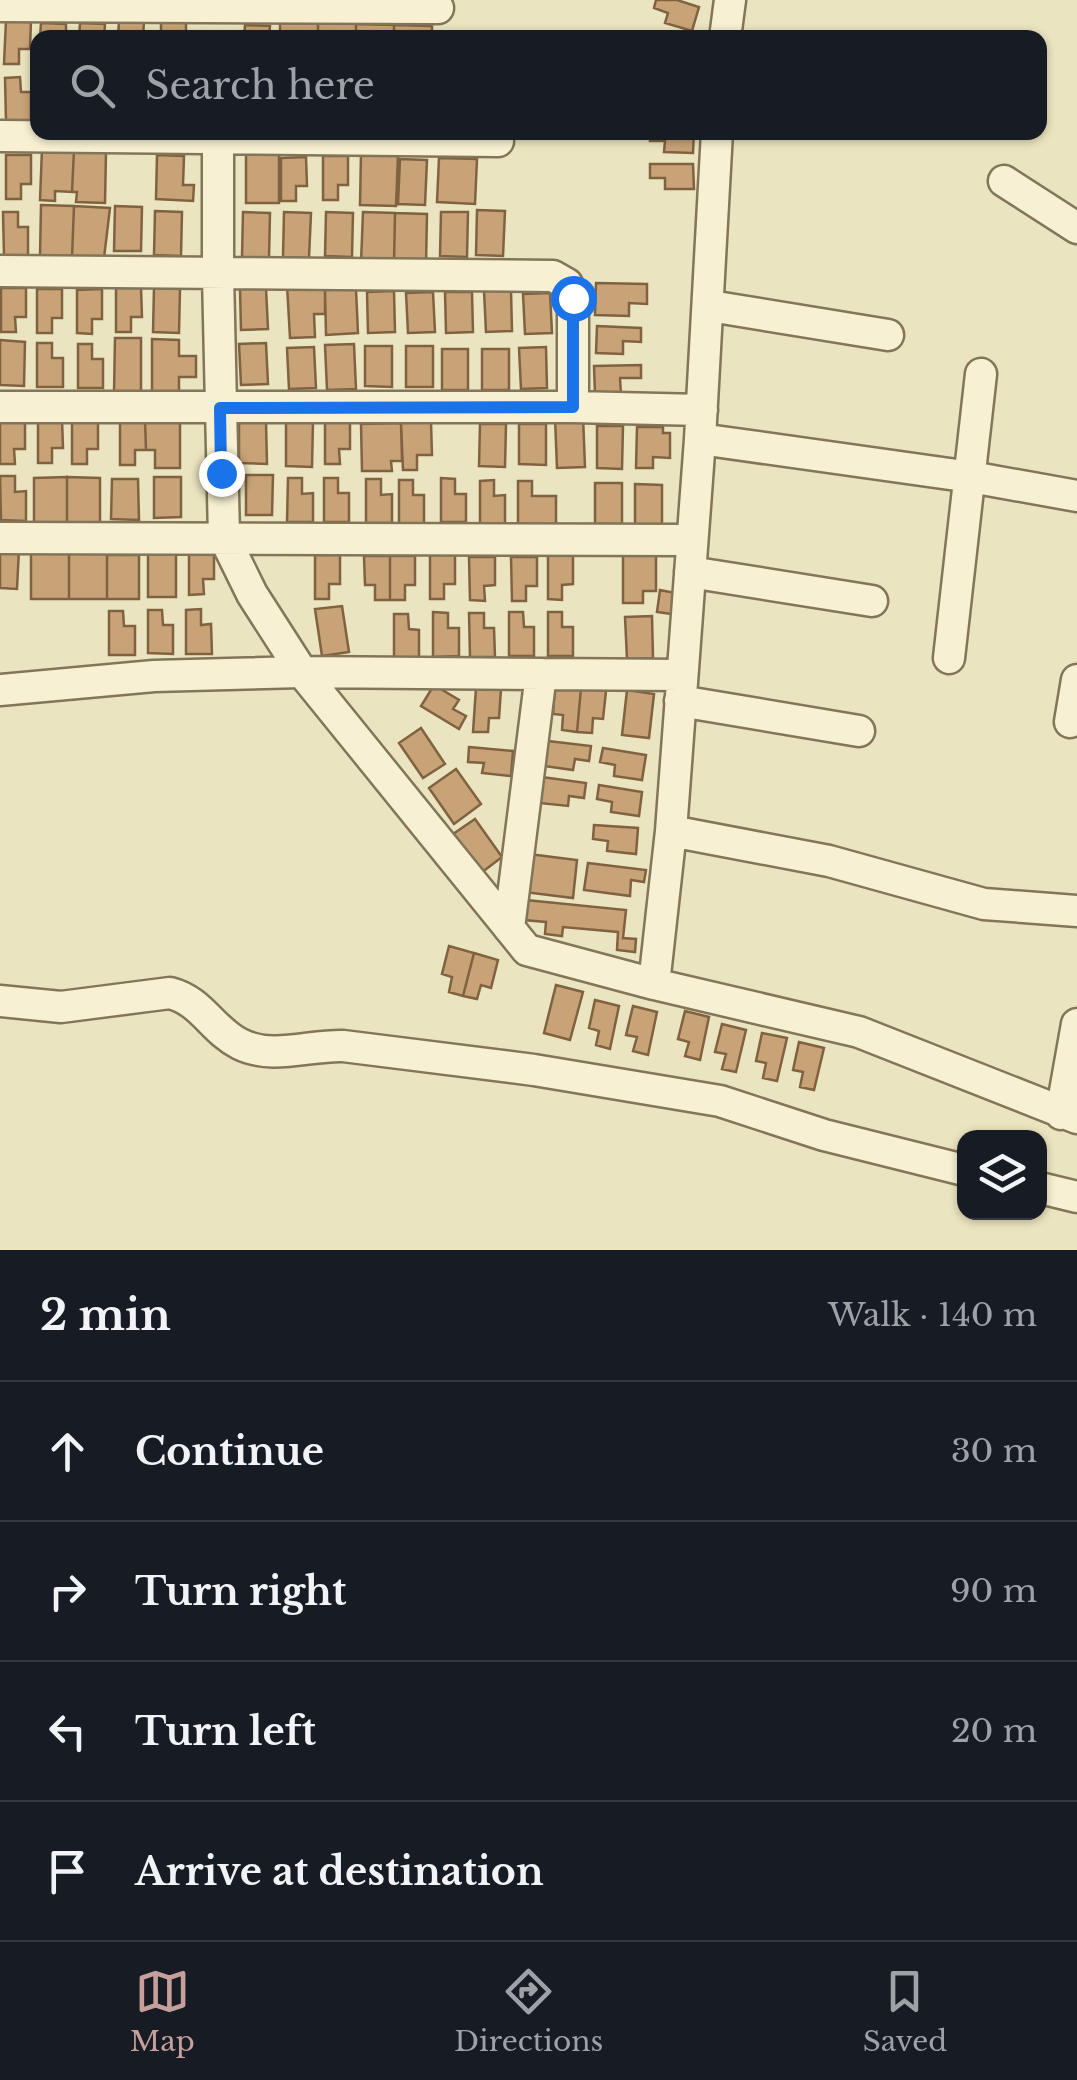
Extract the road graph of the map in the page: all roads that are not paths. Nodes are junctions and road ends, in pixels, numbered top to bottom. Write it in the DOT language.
graph roads {
  1 [pos="730,0"];
  2 [pos="0,6"];
  3 [pos="438,8"];
  4 [pos="218,15"];
  5 [pos="726,30"];
  6 [pos="0,136"];
  7 [pos="30,136"];
  8 [pos="218,140"];
  9 [pos="451,140"];
  10 [pos="717,140"];
  11 [pos="498,141"];
  12 [pos="1004,181"];
  13 [pos="1077,228"];
  14 [pos="0,271"];
  15 [pos="218,275"];
  16 [pos="710,306"];
  17 [pos="888,334"];
  18 [pos="981,374"];
  19 [pos="0,406"];
  20 [pos="573,407"];
  21 [pos="220,408"];
  22 [pos="701,424"];
  23 [pos="971,477"];
  24 [pos="1077,496"];
  25 [pos="224,537"];
  26 [pos="0,538"];
  27 [pos="692,540"];
  28 [pos="690,572"];
  29 [pos="872,601"];
  30 [pos="949,658"];
  31 [pos="302,672"];
  32 [pos="541,674"];
  33 [pos="1077,680"];
  34 [pos="682,688"];
  35 [pos="0,690"];
  36 [pos="1070,722"];
  37 [pos="859,731"];
  38 [pos="671,831"];
  39 [pos="1077,911"];
  40 [pos="508,928"];
  41 [pos="654,984"];
  42 [pos="0,1000"];
  43 [pos="1077,1024"];
  44 [pos="1069,1116"];
  45 [pos="957,1168"];
  46 [pos="1047,1190"];
  47 [pos="1077,1197"];
  1 -- 5 [label="street"];
  2 -- 4 [label="street"];
  3 -- 4 [label="street"];
  6 -- 7 [label="street"];
  8 -- 15 [label="street"];
  9 -- 11 [label="street"];
  10 -- 16 [label="street"];
  12 -- 13 [label="street"];
  14 -- 15 [label="street"];
  15 -- 20 [label="street"];
  15 -- 21 [label="street"];
  16 -- 17 [label="street"];
  16 -- 22 [label="street"];
  18 -- 23 [label="street"];
  19 -- 21 [label="street"];
  20 -- 21 [label="street"];
  20 -- 22 [label="street"];
  21 -- 25 [label="street"];
  22 -- 23 [label="street"];
  22 -- 27 [label="street"];
  23 -- 24 [label="street"];
  23 -- 30 [label="street"];
  25 -- 26 [label="street"];
  25 -- 27 [label="street"];
  25 -- 31 [label="street"];
  27 -- 28 [label="street"];
  28 -- 29 [label="street"];
  28 -- 34 [label="street"];
  31 -- 32 [label="street"];
  31 -- 35 [label="street"];
  31 -- 40 [label="street"];
  32 -- 34 [label="street"];
  32 -- 40 [label="street"];
  33 -- 36 [label="street"];
  34 -- 37 [label="street"];
  34 -- 38 [label="street"];
  38 -- 39 [label="street"];
  38 -- 41 [label="street"];
  40 -- 41 [label="street"];
  41 -- 44 [label="street"];
  42 -- 45 [label="street"];
  43 -- 44 [label="street"];
  46 -- 47 [label="street"];
}
